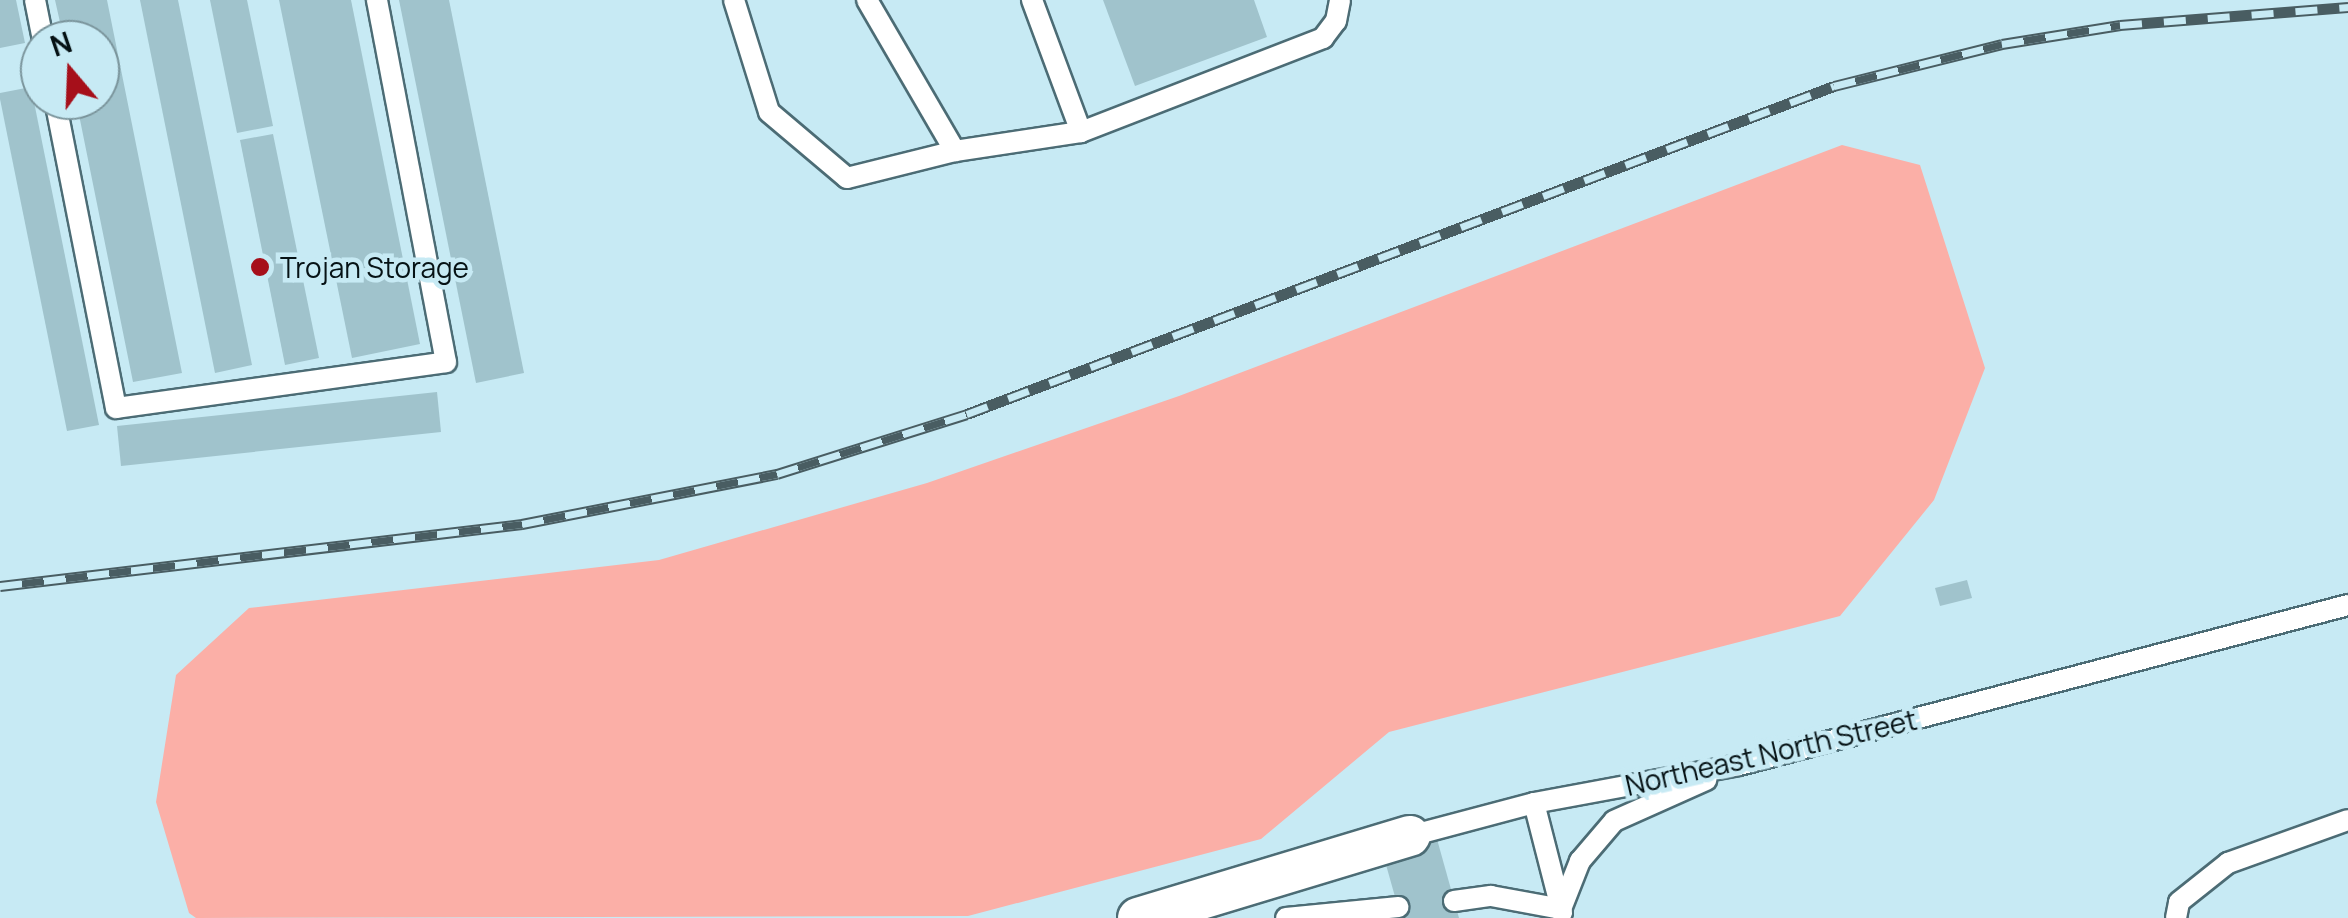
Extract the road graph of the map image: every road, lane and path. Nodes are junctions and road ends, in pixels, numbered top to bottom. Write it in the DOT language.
graph roads {
  1 [pos="377,0"];
  2 [pos="734,0"];
  3 [pos="867,0"];
  4 [pos="1032,0"];
  5 [pos="1340,0"];
  6 [pos="59,120"];
  7 [pos="1081,132"];
  8 [pos="955,151"];
  9 [pos="2348,605"];
  10 [pos="1740,765"];
  11 [pos="1534,803"];
  12 [pos="2348,820"];
  13 [pos="1410,836"];
  14 [pos="1454,901"];
  15 [pos="1398,907"];
  16 [pos="1562,914"];
  17 [pos="1154,917"];
  18 [pos="1286,918"];
  19 [pos="2176,918"];
  1 -- 6 [label="lane"];
  2 -- 8 [label="lane"];
  3 -- 8 [label="lane"];
  4 -- 7 [label="lane"];
  5 -- 7 [label="lane"];
  7 -- 8 [label="lane"];
  9 -- 10 [label="lane, Northeast North Street"];
  10 -- 11 [label="lane, Northeast North Street"];
  10 -- 16 [label="lane"];
  11 -- 13 [label="lane, Northeast North Street"];
  11 -- 16 [label="lane"];
  12 -- 19 [label="lane"];
  13 -- 17 [label="street, Northeast North Street"];
  14 -- 16 [label="lane"];
  15 -- 18 [label="lane"];
}
